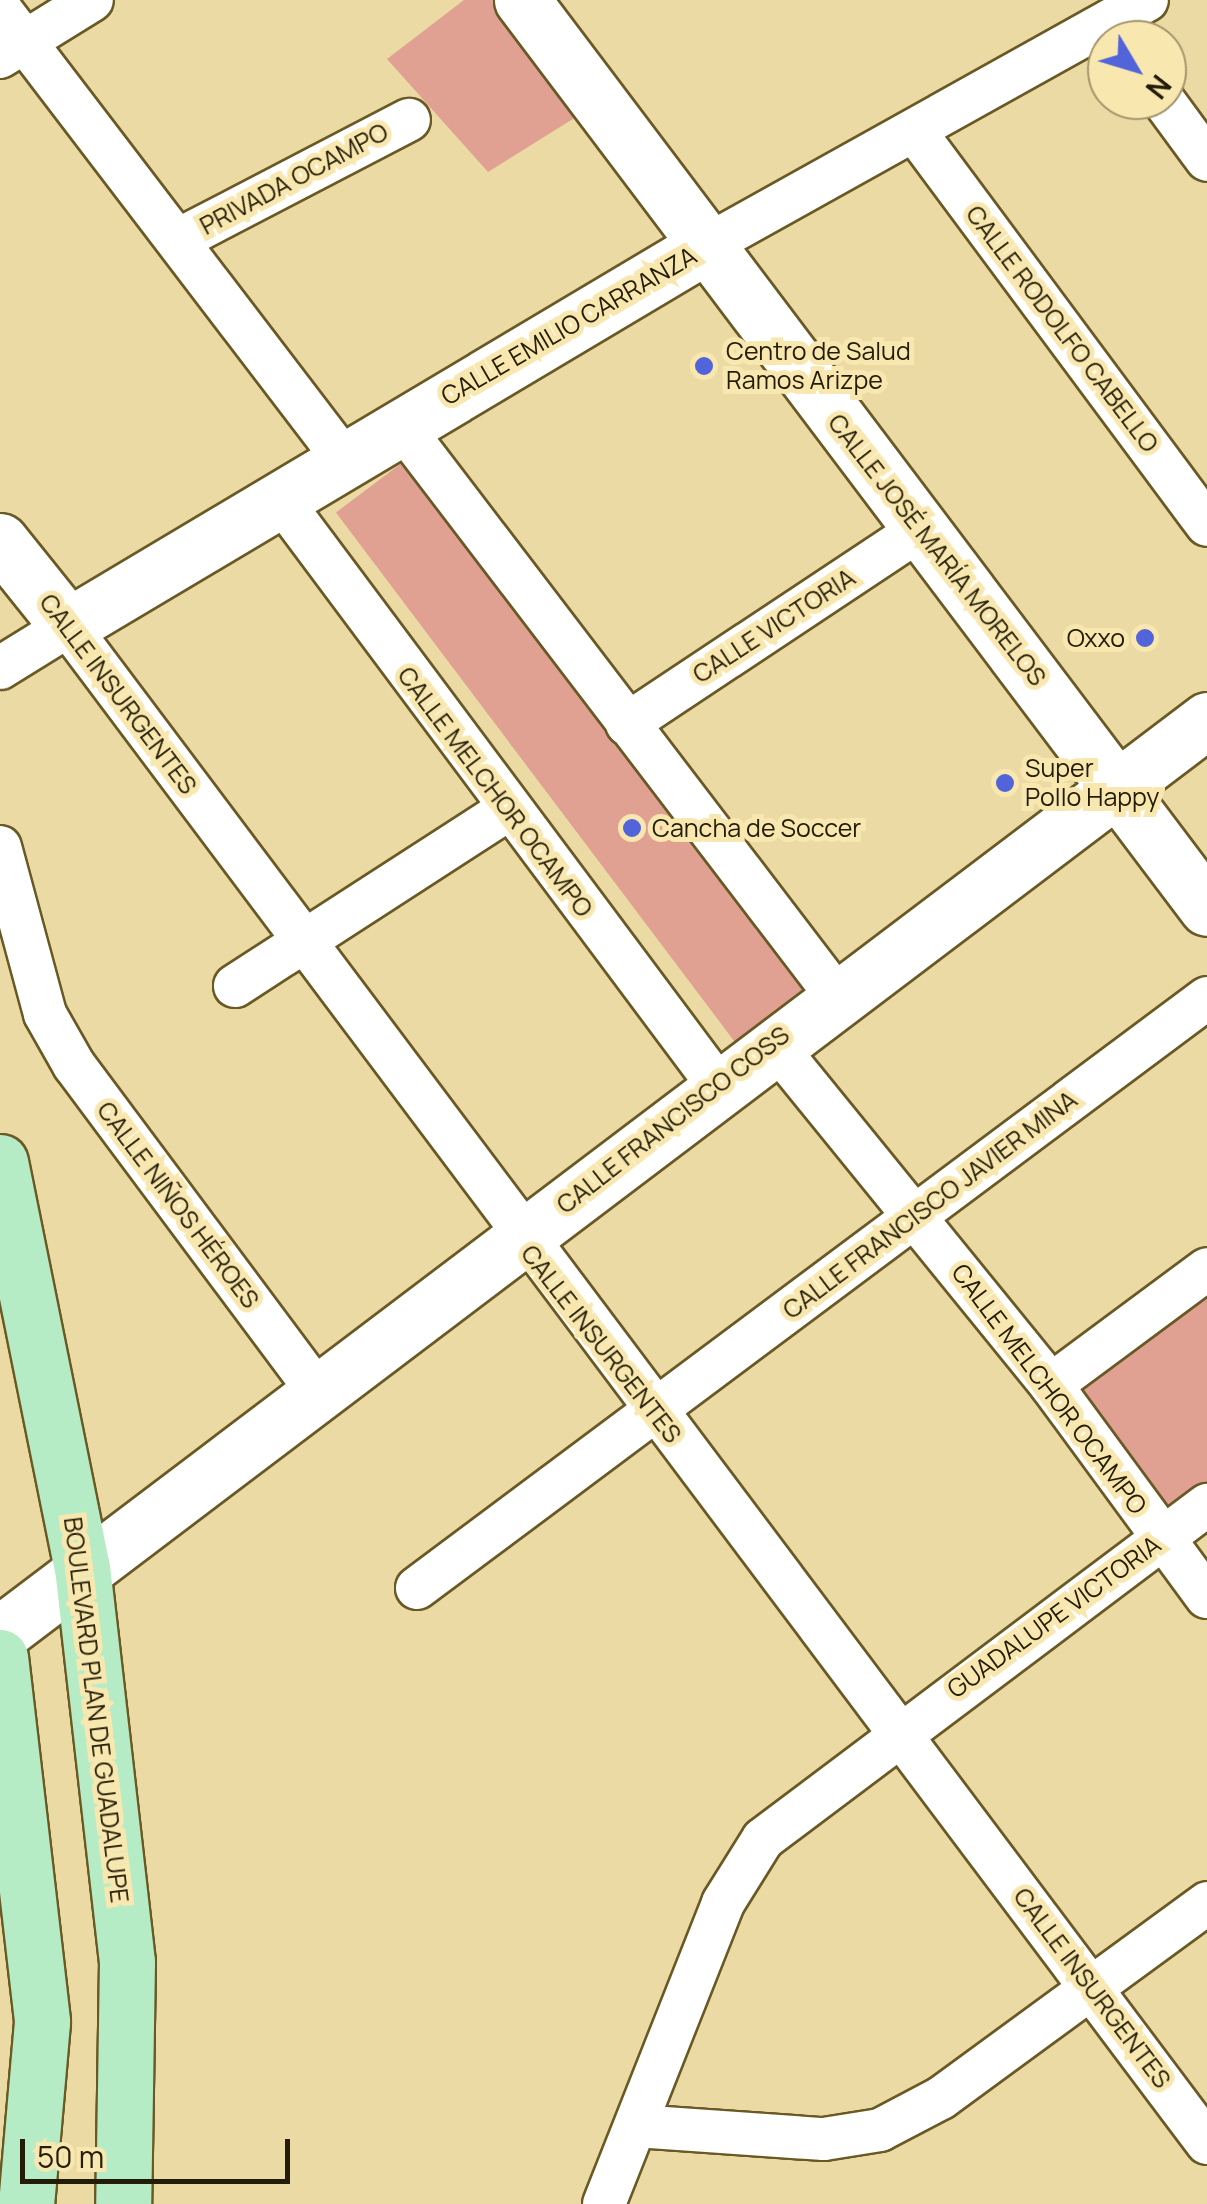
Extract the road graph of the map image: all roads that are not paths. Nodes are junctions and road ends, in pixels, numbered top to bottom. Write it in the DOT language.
graph roads {
  1 [pos="92,0"];
  2 [pos="522,0"];
  3 [pos="1147,0"];
  4 [pos="1106,20"];
  5 [pos="1087,31"];
  6 [pos="8,36"];
  7 [pos="409,120"];
  8 [pos="1177,120"];
  9 [pos="916,134"];
  10 [pos="1207,160"];
  11 [pos="180,239"];
  12 [pos="704,247"];
  13 [pos="400,424"];
  14 [pos="342,457"];
  15 [pos="278,496"];
  16 [pos="1207,525"];
  17 [pos="921,529"];
  18 [pos="0,541"];
  19 [pos="68,626"];
  20 [pos="0,668"];
  21 [pos="1207,720"];
  22 [pos="627,724"];
  23 [pos="1118,786"];
  24 [pos="506,811"];
  25 [pos="0,847"];
  26 [pos="1207,908"];
  27 [pos="304,941"];
  28 [pos="236,986"];
  29 [pos="836,994"];
  30 [pos="1207,998"];
  31 [pos="774,1044"];
  32 [pos="718,1084"];
  33 [pos="0,1162"];
  34 [pos="915,1216"];
  35 [pos="520,1239"];
  36 [pos="1207,1269"];
  37 [pos="1050,1385"];
  38 [pos="318,1391"];
  39 [pos="652,1410"];
  40 [pos="1207,1504"];
  41 [pos="1162,1540"];
  42 [pos="82,1568"];
  43 [pos="417,1588"];
  44 [pos="1207,1596"];
  45 [pos="0,1634"];
  46 [pos="0,1657"];
  47 [pos="899,1729"];
  48 [pos="1207,1903"];
  49 [pos="1092,1986"];
  50 [pos="636,2126"];
  51 [pos="1207,2143"];
  52 [pos="26,2204"];
  53 [pos="123,2204"];
  54 [pos="604,2204"];
  1 -- 6 [label="street"];
  2 -- 12 [label="street, CALLE JOSÉ MARÍA MORELOS"];
  3 -- 4 [label="street, CALLE EMILIO CARRANZA"];
  5 -- 9 [label="street, CALLE EMILIO CARRANZA"];
  6 -- 11 [label="street"];
  7 -- 11 [label="street, PRIVADA OCAMPO"];
  8 -- 10 [label="street"];
  9 -- 12 [label="street, CALLE EMILIO CARRANZA"];
  9 -- 16 [label="street, CALLE RODOLFO CABELLO"];
  11 -- 14 [label="street"];
  12 -- 13 [label="street, CALLE EMILIO CARRANZA"];
  12 -- 17 [label="street, CALLE JOSÉ MARÍA MORELOS"];
  13 -- 14 [label="street, CALLE EMILIO CARRANZA"];
  13 -- 22 [label="street"];
  14 -- 15 [label="street, CALLE EMILIO CARRANZA"];
  15 -- 19 [label="street, CALLE EMILIO CARRANZA"];
  15 -- 24 [label="street, CALLE MELCHOR OCAMPO"];
  17 -- 22 [label="street, CALLE VICTORIA"];
  17 -- 23 [label="street, CALLE JOSÉ MARÍA MORELOS"];
  18 -- 19 [label="street, CALLE INSURGENTES"];
  19 -- 20 [label="street, CALLE EMILIO CARRANZA"];
  19 -- 27 [label="street, CALLE INSURGENTES"];
  21 -- 23 [label="street, CALLE FRANCISCO COSS"];
  22 -- 29 [label="street"];
  23 -- 26 [label="street, CALLE JOSÉ MARÍA MORELOS"];
  23 -- 29 [label="street, CALLE FRANCISCO COSS"];
  24 -- 27 [label="street"];
  24 -- 32 [label="street, CALLE MELCHOR OCAMPO"];
  25 -- 38 [label="street, CALLE NIÑOS HÉROES"];
  27 -- 28 [label="street"];
  27 -- 35 [label="street, CALLE INSURGENTES"];
  29 -- 31 [label="street, CALLE FRANCISCO COSS"];
  30 -- 34 [label="street, CALLE FRANCISCO JAVIER MINA"];
  31 -- 32 [label="street, CALLE FRANCISCO COSS"];
  31 -- 34 [label="street, CALLE MELCHOR OCAMPO"];
  32 -- 35 [label="street, CALLE FRANCISCO COSS"];
  33 -- 42 [label="main road, BOULEVARD PLAN DE GUADALUPE"];
  34 -- 37 [label="street, CALLE MELCHOR OCAMPO"];
  34 -- 39 [label="street, CALLE FRANCISCO JAVIER MINA"];
  35 -- 38 [label="street, CALLE FRANCISCO COSS"];
  35 -- 39 [label="street, CALLE INSURGENTES"];
  36 -- 37 [label="street"];
  37 -- 41 [label="street, CALLE MELCHOR OCAMPO"];
  38 -- 42 [label="street, CALLE FRANCISCO COSS"];
  39 -- 43 [label="street, CALLE FRANCISCO JAVIER MINA"];
  39 -- 47 [label="street, CALLE INSURGENTES"];
  40 -- 41 [label="street, GUADALUPE VICTORIA"];
  41 -- 44 [label="street, CALLE MELCHOR OCAMPO"];
  41 -- 47 [label="street, GUADALUPE VICTORIA"];
  42 -- 45 [label="street, CALLE FRANCISCO COSS"];
  42 -- 53 [label="main road, BOULEVARD PLAN DE GUADALUPE"];
  46 -- 52 [label="main road"];
  47 -- 49 [label="street, CALLE INSURGENTES"];
  47 -- 50 [label="street, GUADALUPE VICTORIA"];
  48 -- 49 [label="street"];
  49 -- 50 [label="street"];
  49 -- 51 [label="street, CALLE INSURGENTES"];
  50 -- 54 [label="street, GUADALUPE VICTORIA"];
}
